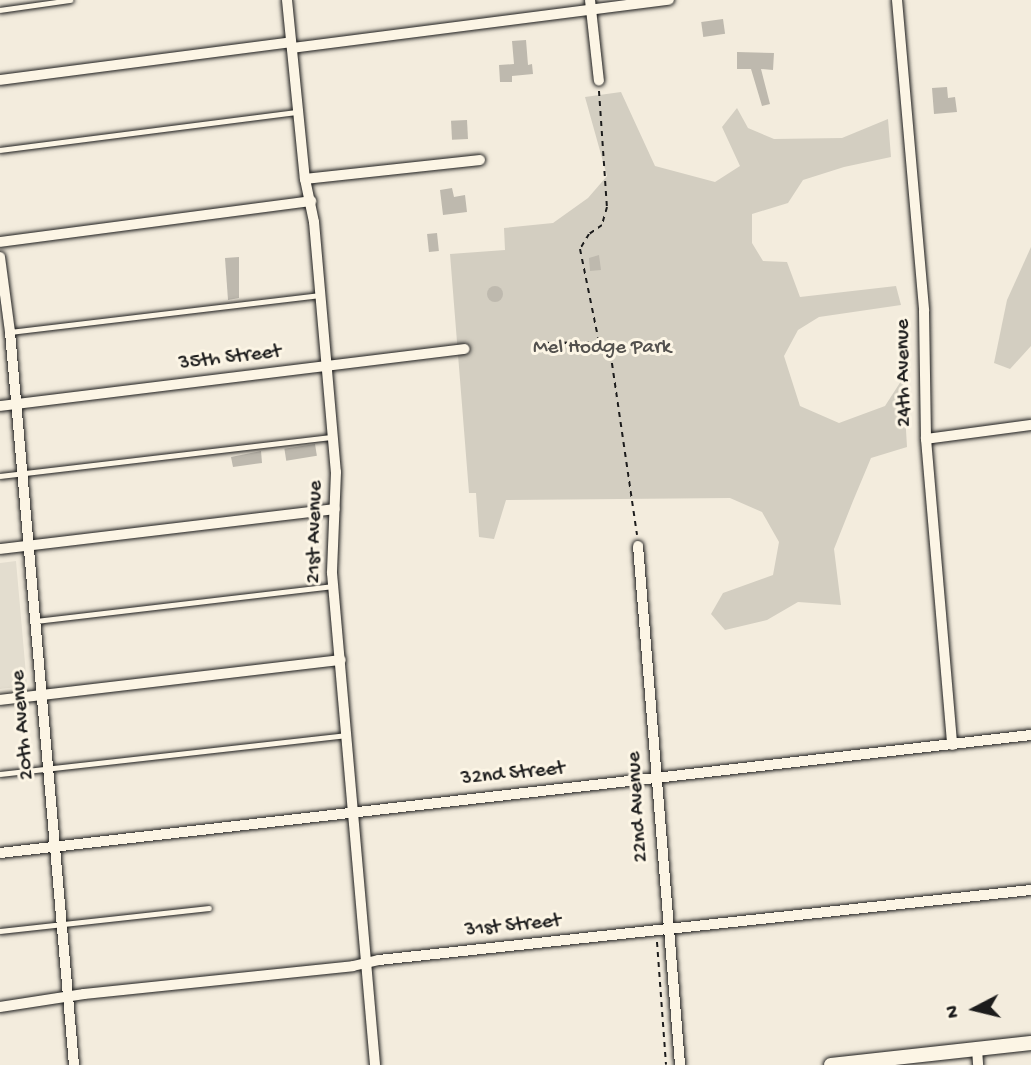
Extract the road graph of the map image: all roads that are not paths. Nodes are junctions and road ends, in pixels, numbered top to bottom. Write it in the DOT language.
graph roads {
  1 [pos="70,0"];
  2 [pos="288,0"];
  3 [pos="669,0"];
  4 [pos="897,0"];
  5 [pos="591,5"];
  6 [pos="0,10"];
  7 [pos="291,45"];
  8 [pos="0,80"];
  9 [pos="599,82"];
  10 [pos="298,112"];
  11 [pos="0,149"];
  12 [pos="480,160"];
  13 [pos="305,179"];
  14 [pos="311,201"];
  15 [pos="0,242"];
  16 [pos="0,257"];
  17 [pos="321,295"];
  18 [pos="6,331"];
  19 [pos="465,349"];
  20 [pos="327,366"];
  21 [pos="15,404"];
  22 [pos="0,406"];
  23 [pos="1031,425"];
  24 [pos="333,437"];
  25 [pos="926,439"];
  26 [pos="21,474"];
  27 [pos="0,476"];
  28 [pos="335,509"];
  29 [pos="28,546"];
  30 [pos="638,546"];
  31 [pos="0,549"];
  32 [pos="334,586"];
  33 [pos="35,621"];
  34 [pos="341,660"];
  35 [pos="41,695"];
  36 [pos="0,700"];
  37 [pos="1031,735"];
  38 [pos="347,736"];
  39 [pos="952,745"];
  40 [pos="47,769"];
  41 [pos="0,775"];
  42 [pos="655,779"];
  43 [pos="353,813"];
  44 [pos="54,847"];
  45 [pos="0,853"];
  46 [pos="1031,890"];
  47 [pos="209,908"];
  48 [pos="61,924"];
  49 [pos="0,930"];
  50 [pos="668,931"];
  51 [pos="366,963"];
  52 [pos="68,997"];
  53 [pos="0,1007"];
  54 [pos="1031,1043"];
  55 [pos="977,1049"];
  56 [pos="74,1065"];
  57 [pos="375,1065"];
  58 [pos="680,1065"];
  59 [pos="831,1065"];
  60 [pos="978,1065"];
  1 -- 6 [label="lane"];
  2 -- 7 [label="street, 21st Avenue"];
  3 -- 5 [label="street"];
  4 -- 25 [label="street, 24th Avenue"];
  5 -- 7 [label="street"];
  5 -- 9 [label="street"];
  7 -- 8 [label="street"];
  7 -- 10 [label="street, 21st Avenue"];
  10 -- 11 [label="lane"];
  10 -- 13 [label="street, 21st Avenue"];
  12 -- 13 [label="street"];
  13 -- 14 [label="street, 21st Avenue"];
  14 -- 15 [label="street"];
  14 -- 17 [label="street, 21st Avenue"];
  16 -- 18 [label="street, 20th Avenue"];
  17 -- 18 [label="lane"];
  17 -- 20 [label="street, 21st Avenue"];
  18 -- 21 [label="street, 20th Avenue"];
  19 -- 20 [label="street, 35th Street"];
  20 -- 21 [label="street, 35th Street"];
  20 -- 24 [label="street, 21st Avenue"];
  21 -- 22 [label="street, 35th Street"];
  21 -- 26 [label="street, 20th Avenue"];
  23 -- 25 [label="street"];
  24 -- 26 [label="lane"];
  24 -- 28 [label="street, 21st Avenue"];
  25 -- 39 [label="street, 24th Avenue"];
  26 -- 27 [label="lane"];
  26 -- 29 [label="street, 20th Avenue"];
  28 -- 29 [label="street"];
  28 -- 32 [label="street, 21st Avenue"];
  29 -- 31 [label="street"];
  29 -- 33 [label="street, 20th Avenue"];
  30 -- 42 [label="street, 22nd Avenue"];
  32 -- 33 [label="lane"];
  32 -- 34 [label="street, 21st Avenue"];
  33 -- 35 [label="street, 20th Avenue"];
  34 -- 35 [label="street"];
  34 -- 38 [label="street, 21st Avenue"];
  35 -- 36 [label="street"];
  35 -- 40 [label="street, 20th Avenue"];
  37 -- 39 [label="street, 32nd Street"];
  38 -- 40 [label="lane"];
  38 -- 43 [label="street, 21st Avenue"];
  39 -- 42 [label="street, 32nd Street"];
  40 -- 41 [label="lane"];
  40 -- 44 [label="street, 20th Avenue"];
  42 -- 43 [label="street, 32nd Street"];
  42 -- 50 [label="street, 22nd Avenue"];
  43 -- 44 [label="street, 32nd Street"];
  43 -- 51 [label="street, 21st Avenue"];
  44 -- 45 [label="street, 32nd Street"];
  44 -- 48 [label="street, 20th Avenue"];
  46 -- 50 [label="street, 31st Street"];
  47 -- 48 [label="lane"];
  48 -- 49 [label="lane"];
  48 -- 52 [label="street, 20th Avenue"];
  50 -- 51 [label="street, 31st Street"];
  50 -- 58 [label="street, 22nd Avenue"];
  51 -- 52 [label="street, 31st Street"];
  51 -- 57 [label="street, 21st Avenue"];
  52 -- 53 [label="street, 31st Street"];
  52 -- 56 [label="street, 20th Avenue"];
  54 -- 55 [label="street"];
  55 -- 59 [label="street"];
  55 -- 60 [label="street"];
}
